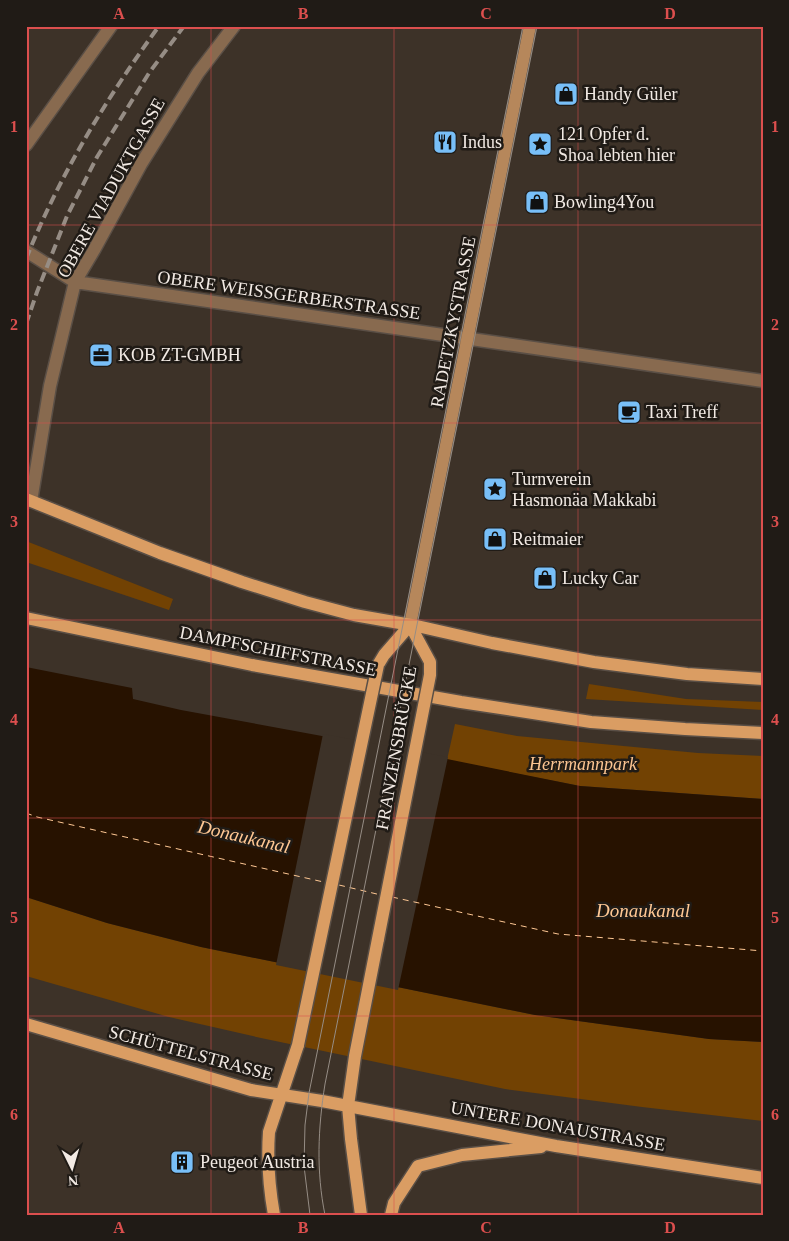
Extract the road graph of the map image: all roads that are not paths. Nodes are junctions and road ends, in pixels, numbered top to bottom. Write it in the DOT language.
graph roads {
  1 [pos="112,26"];
  2 [pos="234,26"];
  3 [pos="530,26"];
  4 [pos="26,145"];
  5 [pos="26,251"];
  6 [pos="75,282"];
  7 [pos="467,338"];
  8 [pos="763,381"];
  9 [pos="29,500"];
  10 [pos="26,618"];
  11 [pos="410,625"];
  12 [pos="763,679"];
  13 [pos="763,733"];
  14 [pos="26,1024"];
  15 [pos="280,1095"];
  16 [pos="348,1106"];
  17 [pos="556,1146"];
  18 [pos="763,1178"];
  19 [pos="274,1215"];
  20 [pos="361,1215"];
  21 [pos="392,1215"];
  1 -- 4 [label="street"];
  2 -- 6 [label="street, OBERE VIADUKTGASSE"];
  3 -- 7 [label="street, RADETZKYSTRASSE"];
  5 -- 6 [label="street, OBERE WEISSGERBERSTRASSE"];
  6 -- 7 [label="street, OBERE WEISSGERBERSTRASSE"];
  6 -- 9 [label="street, OBERE VIADUKTGASSE"];
  7 -- 8 [label="street, OBERE WEISSGERBERSTRASSE"];
  7 -- 11 [label="street, RADETZKYSTRASSE"];
  9 -- 11 [label="main road"];
  10 -- 13 [label="main road, DAMPFSCHIFFSTRASSE"];
  11 -- 12 [label="main road"];
  11 -- 15 [label="main road, FRANZENSBRÜCKE, bridge"];
  11 -- 16 [label="main road, FRANZENSBRÜCKE, bridge"];
  14 -- 15 [label="main road, SCHÜTTELSTRASSE"];
  15 -- 16 [label="main road, SCHÜTTELSTRASSE"];
  15 -- 19 [label="main road, FRANZENSBRÜCKE"];
  16 -- 17 [label="main road, UNTERE DONAUSTRASSE"];
  16 -- 20 [label="main road, FRANZENSBRÜCKE"];
  17 -- 18 [label="main road, UNTERE DONAUSTRASSE"];
  17 -- 21 [label="main road"];
}
